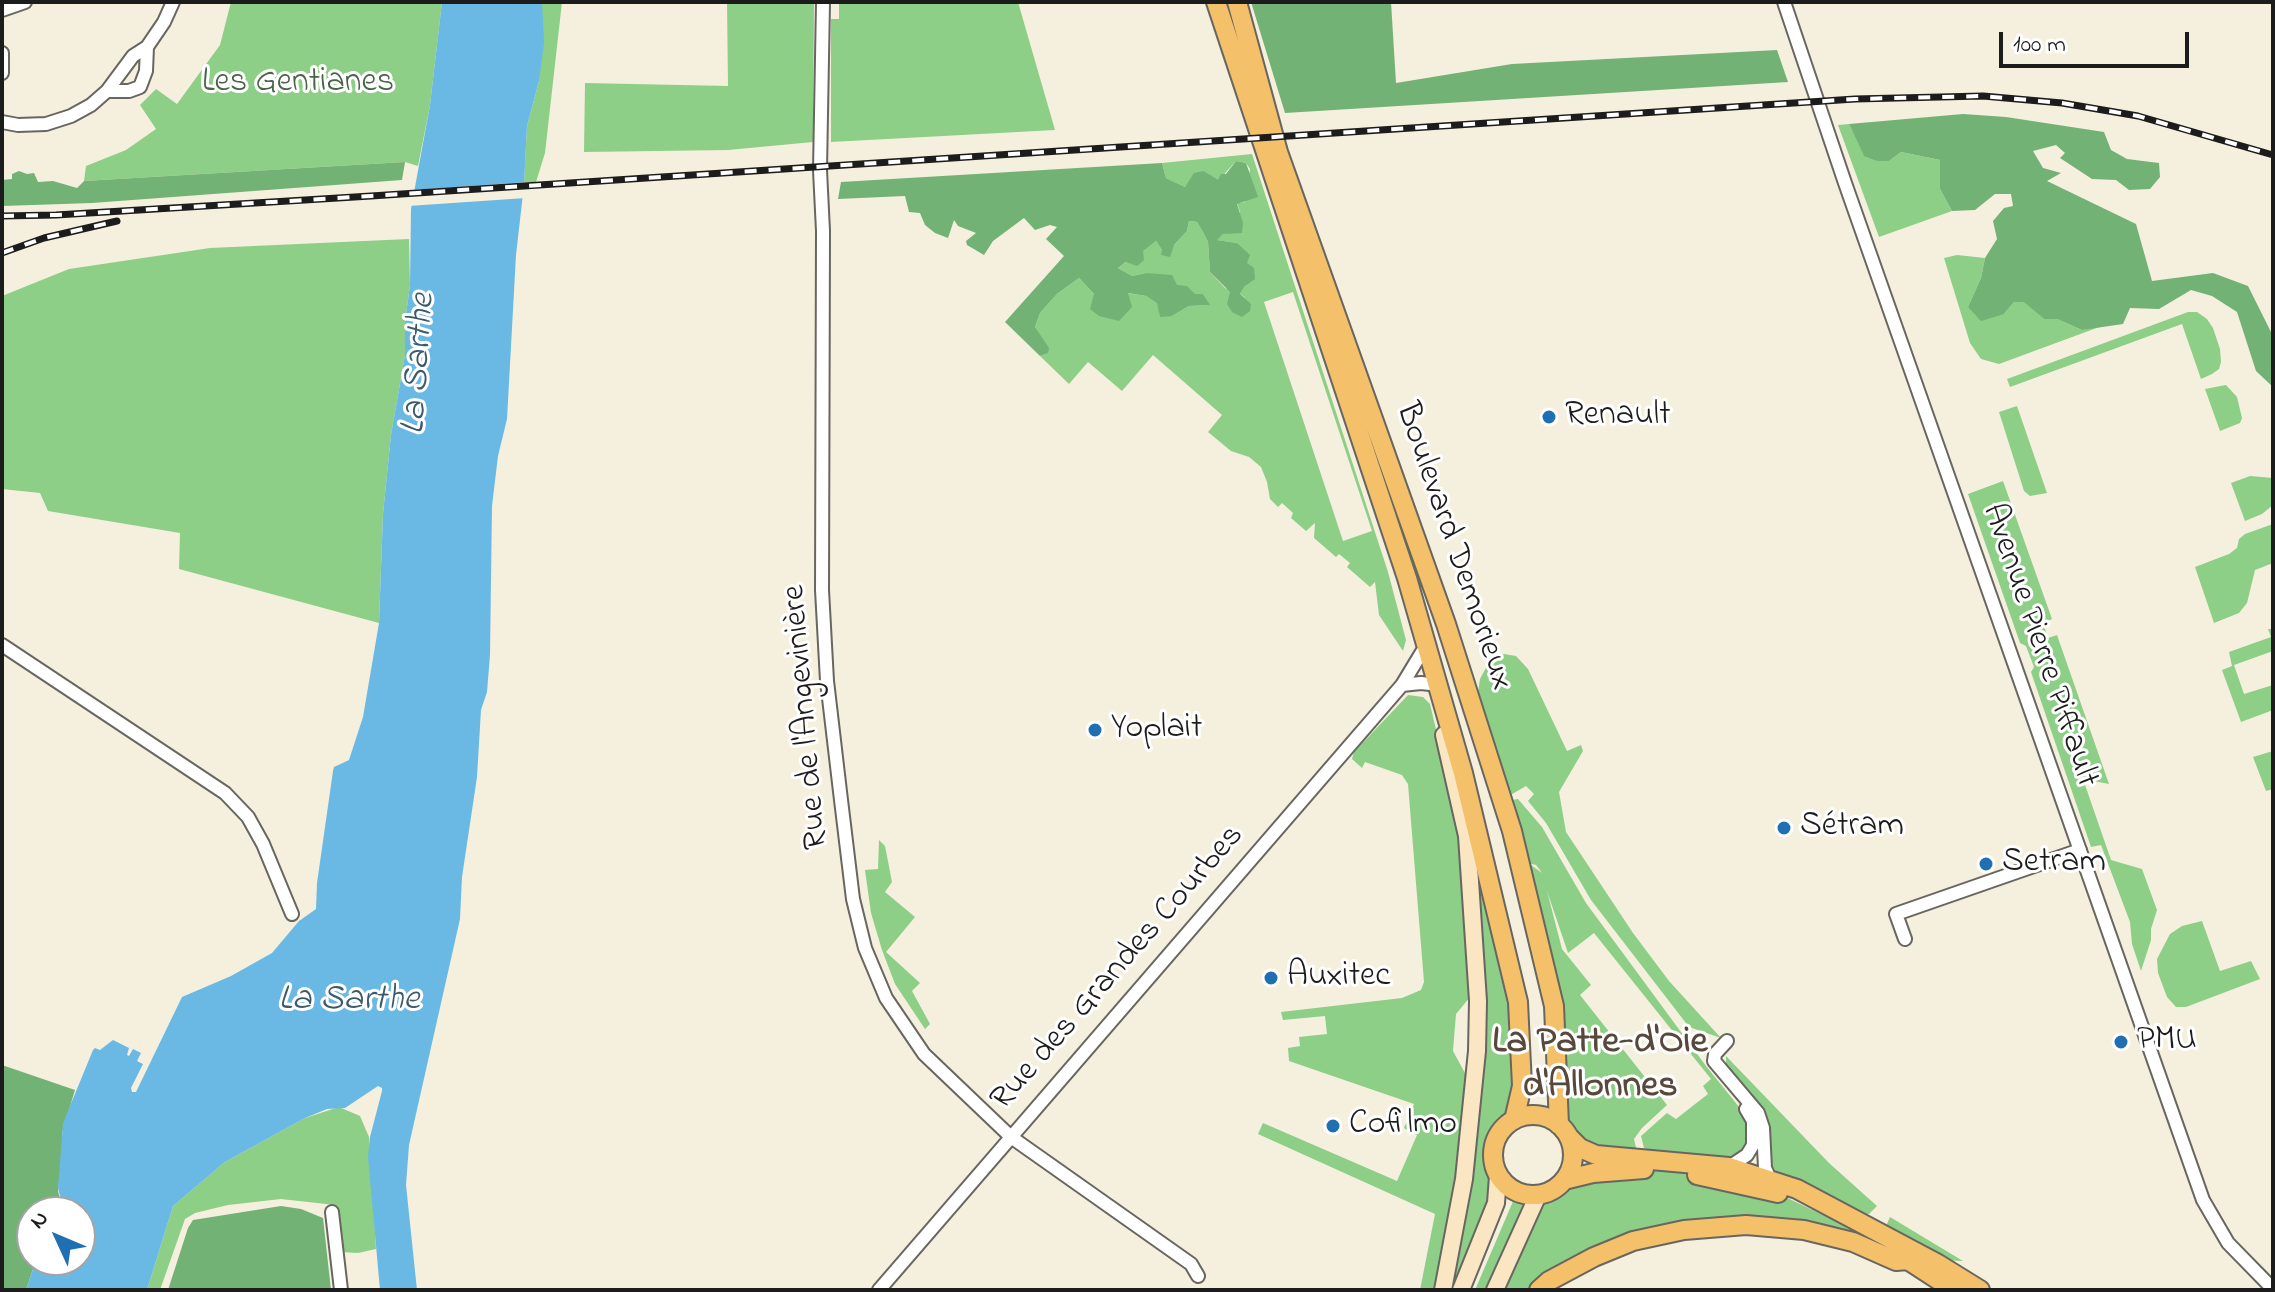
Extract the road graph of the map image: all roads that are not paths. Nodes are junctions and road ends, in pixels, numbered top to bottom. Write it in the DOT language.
graph roads {
  1 [pos="25,2"];
  2 [pos="173,2"];
  3 [pos="823,2"];
  4 [pos="1216,2"];
  5 [pos="1237,2"];
  6 [pos="1784,2"];
  7 [pos="2,10"];
  8 [pos="147,47"];
  9 [pos="2,53"];
  10 [pos="2,73"];
  11 [pos="107,91"];
  12 [pos="2,122"];
  13 [pos="1407,578"];
  14 [pos="2,645"];
  15 [pos="1422,652"];
  16 [pos="1436,684"];
  17 [pos="1402,685"];
  18 [pos="2080,850"];
  19 [pos="292,914"];
  20 [pos="1905,939"];
  21 [pos="1727,1041"];
  22 [pos="1736,1088"];
  23 [pos="1514,1120"];
  24 [pos="1564,1131"];
  25 [pos="1011,1137"];
  26 [pos="1729,1167"];
  27 [pos="1498,1176"];
  28 [pos="1770,1179"];
  29 [pos="1564,1180"];
  30 [pos="1538,1195"];
  31 [pos="332,1212"];
  32 [pos="1908,1260"];
  33 [pos="1198,1276"];
  34 [pos="2273,1289"];
  35 [pos="341,1290"];
  36 [pos="879,1290"];
  37 [pos="1443,1290"];
  38 [pos="1461,1290"];
  39 [pos="1495,1290"];
  40 [pos="1539,1290"];
  41 [pos="1954,1290"];
  42 [pos="1980,1290"];
  1 -- 7 [label="street"];
  2 -- 8 [label="street"];
  3 -- 25 [label="street, Rue de l'Angevinière"];
  4 -- 13 [label="main road, Boulevard Demorieux"];
  5 -- 24 [label="main road, Boulevard Demorieux"];
  6 -- 18 [label="street, Avenue Pierre Piffault"];
  8 -- 11 [label="street"];
  8 -- 11 [label="street"];
  9 -- 10 [label="street"];
  11 -- 12 [label="street"];
  13 -- 15 [label="main road"];
  13 -- 16 [label="main road, Boulevard Demorieux"];
  14 -- 19 [label="street"];
  15 -- 16 [label="main road"];
  15 -- 17 [label="street, Rue des Grandes Courbes"];
  16 -- 17 [label="street"];
  16 -- 23 [label="main road, Boulevard Demorieux"];
  16 -- 37 [label="main road"];
  17 -- 25 [label="street, Rue des Grandes Courbes"];
  18 -- 20 [label="street"];
  18 -- 34 [label="street, Avenue Pierre Piffault"];
  21 -- 22 [label="street"];
  22 -- 26 [label="street"];
  22 -- 28 [label="street"];
  23 -- 24 [label="main road"];
  23 -- 27 [label="main road"];
  24 -- 26 [label="main road"];
  24 -- 29 [label="main road"];
  25 -- 33 [label="street, Rue de l'Angevinière"];
  25 -- 36 [label="street, Rue des Grandes Courbes"];
  26 -- 28 [label="main road"];
  27 -- 30 [label="main road"];
  27 -- 38 [label="main road"];
  28 -- 42 [label="main road"];
  29 -- 30 [label="main road"];
  29 -- 32 [label="main road"];
  30 -- 39 [label="main road"];
  31 -- 35 [label="street"];
  32 -- 40 [label="main road"];
  32 -- 41 [label="main road"];
}
